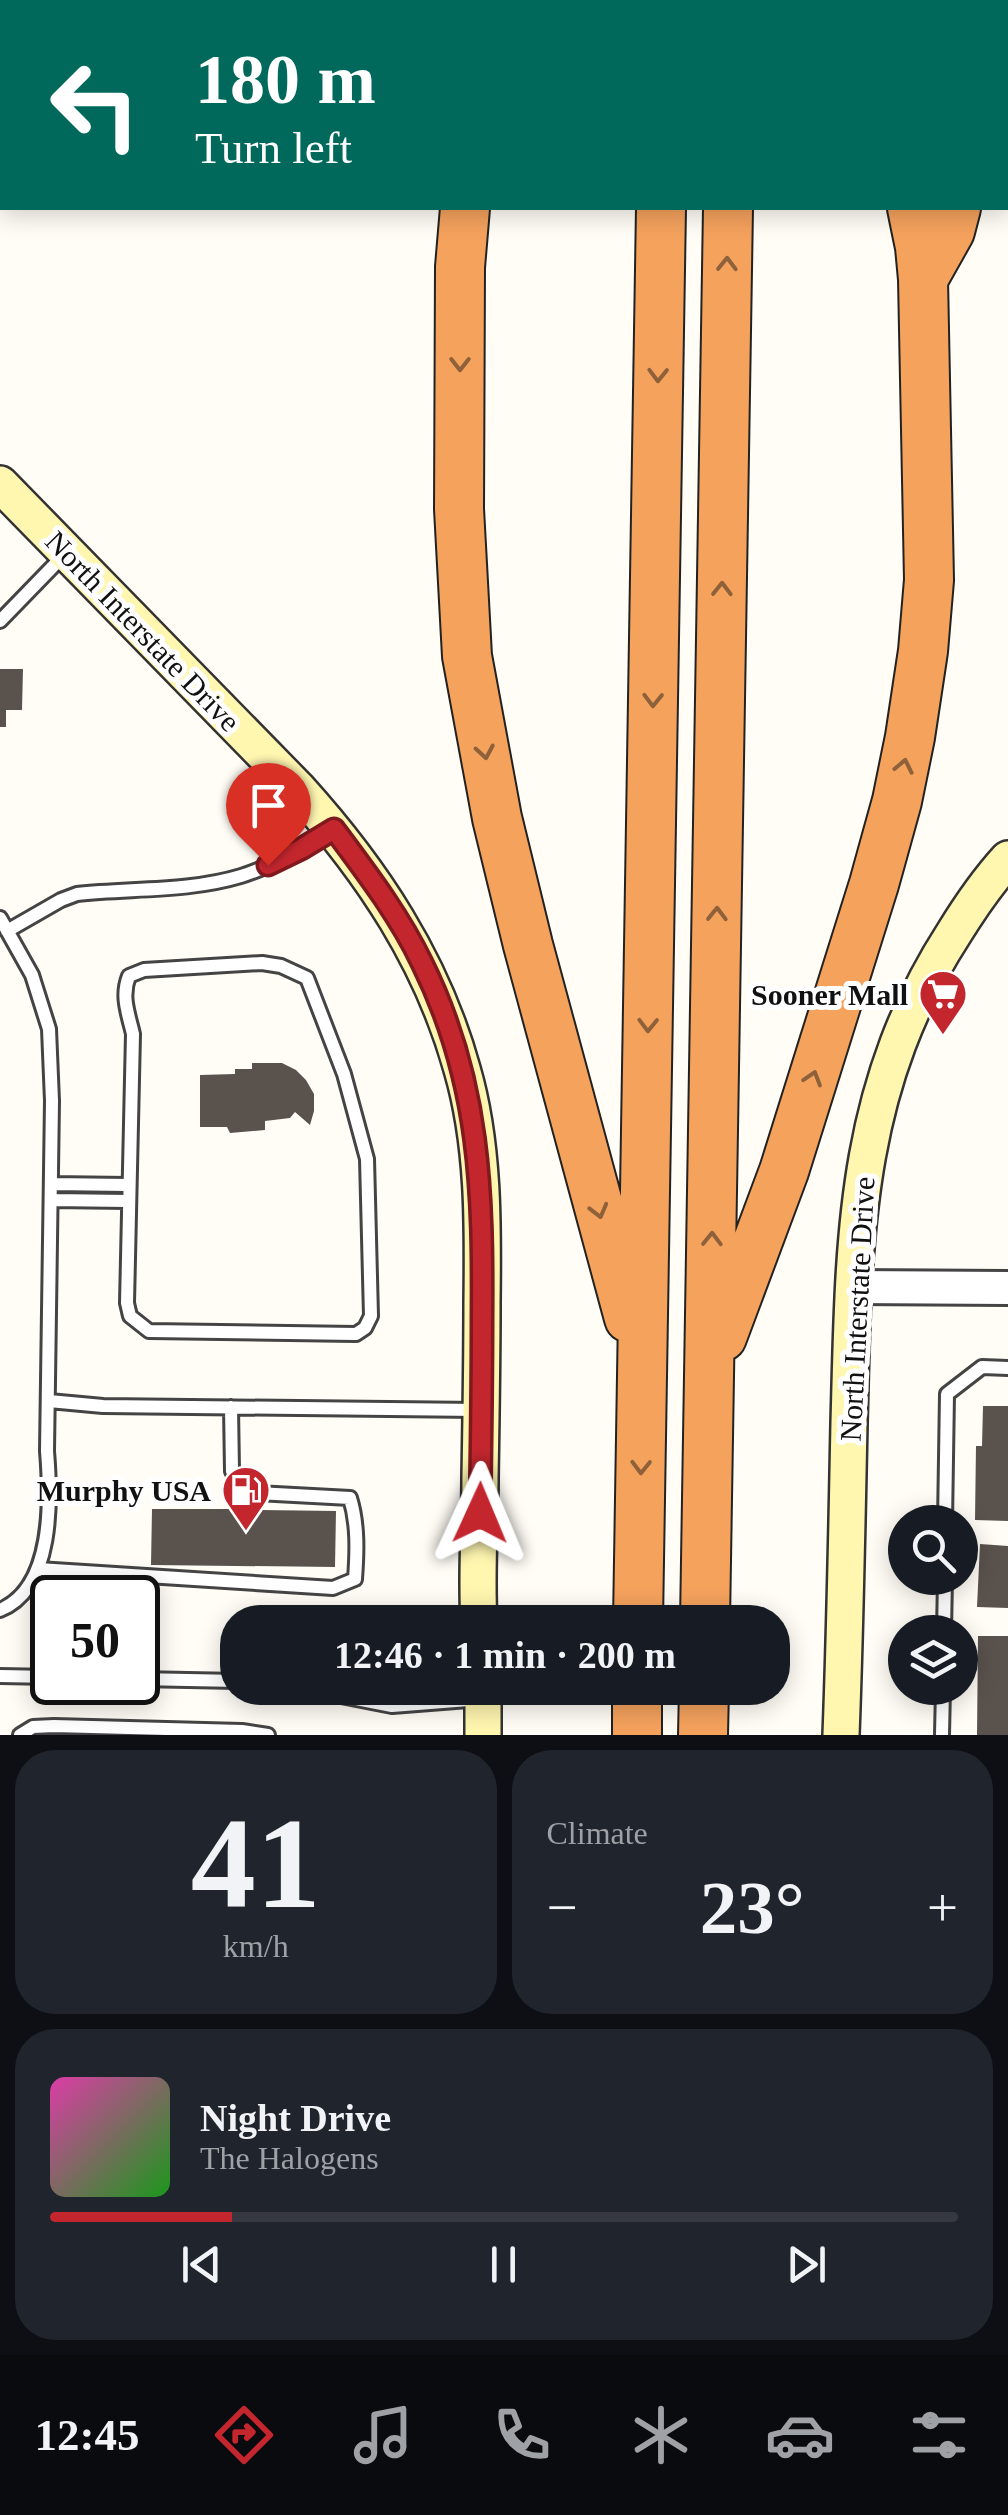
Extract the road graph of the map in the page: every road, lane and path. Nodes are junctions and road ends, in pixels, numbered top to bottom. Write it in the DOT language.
graph roads {
  1 [pos="448,210"];
  2 [pos="464,210"];
  3 [pos="661,210"];
  4 [pos="728,210"];
  5 [pos="912,210"];
  6 [pos="955,210"];
  7 [pos="460,267"];
  8 [pos="923,280"];
  9 [pos="0,484"];
  10 [pos="67,552"];
  11 [pos="0,620"];
  12 [pos="334,829"];
  13 [pos="1008,860"];
  14 [pos="0,918"];
  15 [pos="7,931"];
  16 [pos="51,1184"];
  17 [pos="128,1185"];
  18 [pos="51,1200"];
  19 [pos="128,1201"];
  20 [pos="853,1287"];
  21 [pos="1008,1288"];
  22 [pos="1008,1368"];
  23 [pos="642,1370"];
  24 [pos="710,1371"];
  25 [pos="50,1401"];
  26 [pos="231,1407"];
  27 [pos="482,1410"];
  28 [pos="945,1505"];
  29 [pos="38,1570"];
  30 [pos="479,1605"];
  31 [pos="638,1605"];
  32 [pos="705,1605"];
  33 [pos="0,1610"];
  34 [pos="0,1676"];
  35 [pos="30,1677"];
  36 [pos="160,1679"];
  37 [pos="220,1681"];
  38 [pos="484,1705"];
  39 [pos="638,1705"];
  40 [pos="704,1705"];
  41 [pos="943,1705"];
  42 [pos="20,1735"];
  43 [pos="268,1735"];
  44 [pos="483,1735"];
  45 [pos="637,1735"];
  46 [pos="703,1735"];
  47 [pos="841,1735"];
  48 [pos="942,1735"];
  1 -- 7 [label="highway"];
  2 -- 7 [label="highway"];
  3 -- 23 [label="highway, one-way"];
  24 -- 4 [label="highway, one-way"];
  5 -- 8 [label="highway"];
  6 -- 8 [label="highway"];
  7 -- 23 [label="highway, one-way"];
  24 -- 8 [label="highway, one-way"];
  9 -- 10 [label="main road, North Interstate Drive"];
  10 -- 11 [label="lane"];
  10 -- 12 [label="main road, North Interstate Drive"];
  12 -- 15 [label="lane"];
  12 -- 27 [label="main road, North Interstate Drive"];
  13 -- 20 [label="main road, North Interstate Drive"];
  14 -- 15 [label="lane"];
  15 -- 16 [label="lane"];
  16 -- 17 [label="lane"];
  16 -- 18 [label="lane"];
  17 -- 19 [label="lane"];
  17 -- 19 [label="lane"];
  18 -- 19 [label="lane"];
  18 -- 25 [label="lane"];
  20 -- 21 [label="street"];
  20 -- 47 [label="main road, North Interstate Drive"];
  22 -- 28 [label="lane"];
  23 -- 31 [label="highway, one-way"];
  24 -- 32 [label="highway"];
  25 -- 26 [label="lane"];
  25 -- 29 [label="lane"];
  26 -- 27 [label="lane"];
  26 -- 29 [label="lane"];
  27 -- 30 [label="main road, North Interstate Drive"];
  29 -- 33 [label="lane"];
  34 -- 35 [label="lane"];
  36 -- 37 [label="lane"];
  38 -- 44 [label="main road"];
  39 -- 45 [label="highway"];
  40 -- 46 [label="highway"];
  41 -- 48 [label="lane"];
  42 -- 43 [label="lane"];
}
